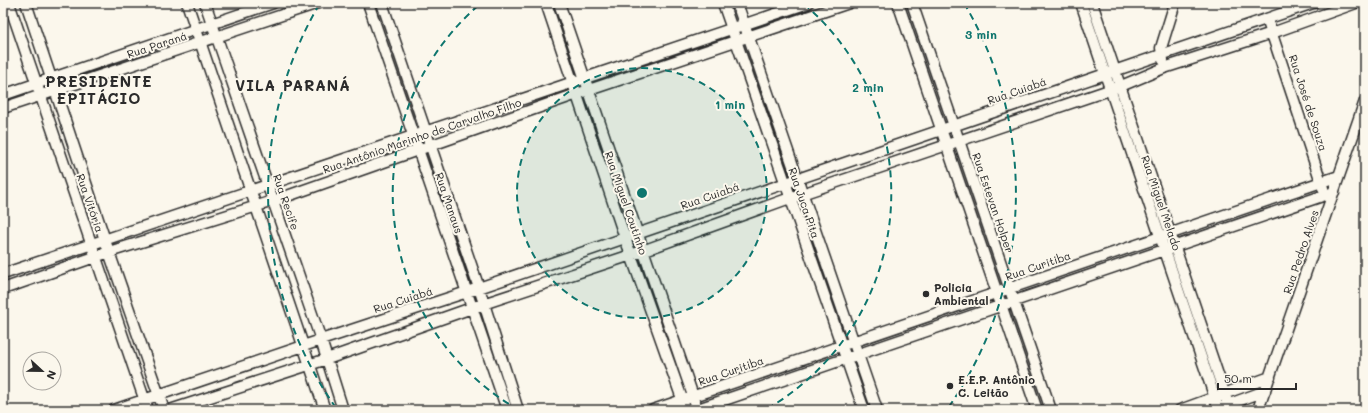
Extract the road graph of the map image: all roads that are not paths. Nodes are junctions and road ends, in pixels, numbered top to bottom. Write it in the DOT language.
graph roads {
  1 [pos="9,3"];
  2 [pos="26,3"];
  3 [pos="187,3"];
  4 [pos="205,3"];
  5 [pos="273,3"];
  6 [pos="318,3"];
  7 [pos="368,3"];
  8 [pos="382,3"];
  9 [pos="546,3"];
  10 [pos="559,3"];
  11 [pos="723,3"];
  12 [pos="737,3"];
  13 [pos="808,3"];
  14 [pos="849,3"];
  15 [pos="898,3"];
  16 [pos="912,3"];
  17 [pos="1081,3"];
  18 [pos="1092,3"];
  19 [pos="1175,3"];
  20 [pos="1313,3"];
  21 [pos="1356,3"];
  22 [pos="1267,19"];
  23 [pos="211,23"];
  24 [pos="744,25"];
  25 [pos="195,29"];
  26 [pos="732,29"];
  27 [pos="1272,33"];
  28 [pos="748,37"];
  29 [pos="217,38"];
  30 [pos="736,41"];
  31 [pos="200,43"];
  32 [pos="1162,55"];
  33 [pos="1164,68"];
  34 [pos="1115,70"];
  35 [pos="1105,74"];
  36 [pos="51,78"];
  37 [pos="585,78"];
  38 [pos="572,82"];
  39 [pos="37,83"];
  40 [pos="1121,86"];
  41 [pos="1110,90"];
  42 [pos="55,91"];
  43 [pos="589,91"];
  44 [pos="577,94"];
  45 [pos="3,95"];
  46 [pos="41,96"];
  47 [pos="1365,101"];
  48 [pos="3,108"];
  49 [pos="954,125"];
  50 [pos="941,130"];
  51 [pos="425,133"];
  52 [pos="414,137"];
  53 [pos="960,142"];
  54 [pos="429,146"];
  55 [pos="947,146"];
  56 [pos="419,150"];
  57 [pos="1339,176"];
  58 [pos="798,178"];
  59 [pos="1321,182"];
  60 [pos="785,183"];
  61 [pos="267,186"];
  62 [pos="251,191"];
  63 [pos="804,194"];
  64 [pos="1329,194"];
  65 [pos="790,198"];
  66 [pos="273,201"];
  67 [pos="256,206"];
  68 [pos="1170,233"];
  69 [pos="638,234"];
  70 [pos="1160,236"];
  71 [pos="625,238"];
  72 [pos="105,241"];
  73 [pos="92,245"];
  74 [pos="1175,246"];
  75 [pos="1165,250"];
  76 [pos="644,251"];
  77 [pos="109,252"];
  78 [pos="631,255"];
  79 [pos="96,257"];
  80 [pos="3,274"];
  81 [pos="479,288"];
  82 [pos="1010,288"];
  83 [pos="3,289"];
  84 [pos="467,292"];
  85 [pos="997,293"];
  86 [pos="1014,301"];
  87 [pos="484,304"];
  88 [pos="1001,305"];
  89 [pos="472,308"];
  90 [pos="321,340"];
  91 [pos="854,342"];
  92 [pos="303,346"];
  93 [pos="842,346"];
  94 [pos="858,354"];
  95 [pos="846,358"];
  96 [pos="327,359"];
  97 [pos="310,365"];
  98 [pos="1270,377"];
  99 [pos="1265,391"];
  100 [pos="159,395"];
  101 [pos="693,396"];
  102 [pos="145,400"];
  103 [pos="684,405"];
  104 [pos="1221,405"];
  105 [pos="517,406"];
  106 [pos="507,408"];
  107 [pos="114,410"];
  108 [pos="148,410"];
  109 [pos="164,410"];
  110 [pos="170,410"];
  111 [pos="325,410"];
  112 [pos="343,410"];
  113 [pos="653,410"];
  114 [pos="697,410"];
  115 [pos="864,410"];
  116 [pos="877,410"];
  117 [pos="1037,410"];
  118 [pos="1051,410"];
  119 [pos="1180,410"];
  120 [pos="1258,410"];
  1 -- 39 [label="street, Rua Vitória"];
  2 -- 36 [label="street, Rua Vitória"];
  3 -- 25 [label="street"];
  4 -- 23 [label="street, Rua Recife"];
  5 -- 23 [label="street, Rua Paraná"];
  6 -- 29 [label="street, Rua Paraná"];
  7 -- 52 [label="street, Rua Manaus"];
  8 -- 51 [label="street, Rua Manaus"];
  9 -- 38 [label="street, Rua Miguel Coutinho"];
  10 -- 37 [label="street, Rua Miguel Coutinho"];
  11 -- 26 [label="street, Rua Juca Pita"];
  12 -- 24 [label="street, Rua Juca Pita"];
  13 -- 24 [label="street, Rua Antônio Marinho de Carvalho Filho"];
  14 -- 28 [label="street, Rua Antônio Marinho de Carvalho Filho"];
  15 -- 50 [label="street"];
  16 -- 49 [label="street, Rua Estevan Holper"];
  17 -- 35 [label="street, Rua Miguel Melado"];
  18 -- 34 [label="street, Rua Miguel Melado"];
  19 -- 32 [label="street"];
  20 -- 22 [label="street, Rua Cuiabá"];
  21 -- 27 [label="street"];
  22 -- 27 [label="street, Rua José de Souza"];
  22 -- 32 [label="street, Rua Cuiabá"];
  23 -- 25 [label="street, Rua Paraná"];
  23 -- 29 [label="street, Rua Recife"];
  24 -- 26 [label="street, Rua Antônio Marinho de Carvalho Filho"];
  24 -- 28 [label="street, Rua Juca Pita"];
  25 -- 31 [label="street"];
  25 -- 36 [label="street, Rua Paraná"];
  26 -- 30 [label="street, Rua Juca Pita"];
  26 -- 37 [label="street, Rua Antônio Marinho de Carvalho Filho"];
  27 -- 33 [label="street"];
  27 -- 59 [label="street, Rua José de Souza"];
  28 -- 30 [label="street, Rua Antônio Marinho de Carvalho Filho"];
  28 -- 58 [label="street, Rua Juca Pita"];
  29 -- 31 [label="street, Rua Paraná"];
  29 -- 61 [label="street, Rua Recife"];
  30 -- 43 [label="street, Rua Antônio Marinho de Carvalho Filho"];
  30 -- 60 [label="street, Rua Juca Pita"];
  31 -- 42 [label="street, Rua Paraná"];
  31 -- 62 [label="street"];
  32 -- 33 [label="street"];
  32 -- 34 [label="street, Rua Cuiabá"];
  33 -- 40 [label="street"];
  34 -- 35 [label="street, Rua Cuiabá"];
  34 -- 40 [label="street, Rua Miguel Melado"];
  35 -- 41 [label="street, Rua Miguel Melado"];
  35 -- 49 [label="street, Rua Cuiabá"];
  36 -- 39 [label="street, Rua Paraná"];
  36 -- 42 [label="street, Rua Vitória"];
  37 -- 38 [label="street, Rua Antônio Marinho de Carvalho Filho"];
  37 -- 43 [label="street, Rua Miguel Coutinho"];
  38 -- 44 [label="street, Rua Miguel Coutinho"];
  38 -- 51 [label="street, Rua Antônio Marinho de Carvalho Filho"];
  39 -- 45 [label="street, Rua Paraná"];
  39 -- 46 [label="street, Rua Vitória"];
  40 -- 41 [label="street"];
  40 -- 68 [label="street, Rua Miguel Melado"];
  41 -- 53 [label="street"];
  41 -- 70 [label="street, Rua Miguel Melado"];
  42 -- 46 [label="street, Rua Paraná"];
  42 -- 72 [label="street, Rua Vitória"];
  43 -- 44 [label="street, Rua Antônio Marinho de Carvalho Filho"];
  43 -- 69 [label="street, Rua Miguel Coutinho"];
  44 -- 54 [label="street, Rua Antônio Marinho de Carvalho Filho"];
  44 -- 71 [label="street, Rua Miguel Coutinho"];
  46 -- 48 [label="street, Rua Paraná"];
  46 -- 73 [label="street, Rua Vitória"];
  47 -- 57 [label="street, Rua Pedro Alves"];
  49 -- 50 [label="street, Rua Cuiabá"];
  49 -- 53 [label="street, Rua Estevan Holper"];
  50 -- 55 [label="street"];
  50 -- 58 [label="street, Rua Cuiabá"];
  51 -- 52 [label="street, Rua Antônio Marinho de Carvalho Filho"];
  51 -- 54 [label="street, Rua Manaus"];
  52 -- 56 [label="street, Rua Manaus"];
  52 -- 61 [label="street, Rua Antônio Marinho de Carvalho Filho"];
  53 -- 55 [label="street"];
  53 -- 82 [label="street, Rua Estevan Holper"];
  54 -- 56 [label="street, Rua Antônio Marinho de Carvalho Filho"];
  54 -- 81 [label="street, Rua Manaus"];
  55 -- 63 [label="street"];
  55 -- 85 [label="street"];
  56 -- 66 [label="street, Rua Antônio Marinho de Carvalho Filho"];
  56 -- 84 [label="street, Rua Manaus"];
  57 -- 59 [label="street, Rua Curitiba"];
  57 -- 64 [label="street, Rua Pedro Alves"];
  58 -- 60 [label="street, Rua Cuiabá"];
  58 -- 63 [label="street, Rua Juca Pita"];
  59 -- 64 [label="street, Rua José de Souza"];
  59 -- 68 [label="street, Rua Curitiba"];
  60 -- 65 [label="street, Rua Juca Pita"];
  60 -- 69 [label="street, Rua Cuiabá"];
  61 -- 62 [label="street, Rua Antônio Marinho de Carvalho Filho"];
  61 -- 66 [label="street, Rua Recife"];
  62 -- 67 [label="street"];
  62 -- 72 [label="street, Rua Antônio Marinho de Carvalho Filho"];
  63 -- 65 [label="street"];
  63 -- 91 [label="street, Rua Juca Pita"];
  64 -- 74 [label="street"];
  64 -- 98 [label="street, Rua Pedro Alves"];
  65 -- 76 [label="street"];
  65 -- 93 [label="street, Rua Juca Pita"];
  66 -- 67 [label="street, Rua Antônio Marinho de Carvalho Filho"];
  66 -- 90 [label="street, Rua Recife"];
  67 -- 77 [label="street, Rua Antônio Marinho de Carvalho Filho"];
  67 -- 92 [label="street"];
  68 -- 70 [label="street, Rua Curitiba"];
  68 -- 74 [label="street, Rua Miguel Melado"];
  69 -- 71 [label="street, Rua Cuiabá"];
  69 -- 76 [label="street, Rua Miguel Coutinho"];
  70 -- 75 [label="street, Rua Miguel Melado"];
  70 -- 82 [label="street, Rua Curitiba"];
  71 -- 78 [label="street, Rua Miguel Coutinho"];
  71 -- 81 [label="street, Rua Cuiabá"];
  72 -- 73 [label="street, Rua Antônio Marinho de Carvalho Filho"];
  72 -- 77 [label="street, Rua Vitória"];
  73 -- 79 [label="street, Rua Vitória"];
  73 -- 80 [label="street, Rua Antônio Marinho de Carvalho Filho"];
  74 -- 75 [label="street"];
  74 -- 104 [label="street, Rua Miguel Melado"];
  75 -- 86 [label="street"];
  75 -- 104 [label="street, Rua Miguel Melado"];
  76 -- 78 [label="street"];
  76 -- 101 [label="street, Rua Miguel Coutinho"];
  77 -- 79 [label="street, Rua Antônio Marinho de Carvalho Filho"];
  77 -- 100 [label="street, Rua Vitória"];
  78 -- 87 [label="street"];
  78 -- 103 [label="street, Rua Miguel Coutinho"];
  79 -- 83 [label="street, Rua Antônio Marinho de Carvalho Filho"];
  79 -- 102 [label="street, Rua Vitória"];
  81 -- 84 [label="street, Rua Cuiabá"];
  81 -- 87 [label="street, Rua Manaus"];
  82 -- 85 [label="street, Rua Curitiba"];
  82 -- 86 [label="street, Rua Estevan Holper"];
  84 -- 89 [label="street, Rua Manaus"];
  84 -- 90 [label="street, Rua Cuiabá"];
  85 -- 88 [label="street"];
  85 -- 91 [label="street, Rua Curitiba"];
  86 -- 88 [label="street"];
  86 -- 118 [label="street, Rua Estevan Holper"];
  87 -- 89 [label="street"];
  87 -- 105 [label="street, Rua Manaus"];
  88 -- 94 [label="street"];
  88 -- 117 [label="street"];
  89 -- 96 [label="street"];
  89 -- 106 [label="street, Rua Manaus"];
  90 -- 92 [label="street, Rua Cuiabá"];
  90 -- 96 [label="street, Rua Recife"];
  91 -- 93 [label="street, Rua Curitiba"];
  91 -- 94 [label="street, Rua Juca Pita"];
  92 -- 97 [label="street"];
  92 -- 100 [label="street, Rua Cuiabá"];
  93 -- 95 [label="street, Rua Juca Pita"];
  93 -- 101 [label="street, Rua Curitiba"];
  94 -- 95 [label="street"];
  94 -- 116 [label="street, Rua Juca Pita"];
  95 -- 114 [label="street"];
  95 -- 115 [label="street, Rua Juca Pita"];
  96 -- 97 [label="street"];
  96 -- 112 [label="street, Rua Recife"];
  97 -- 110 [label="street"];
  97 -- 111 [label="street"];
  98 -- 99 [label="street, Rua Pedro Alves"];
  98 -- 104 [label="street"];
  99 -- 104 [label="street"];
  99 -- 120 [label="street, Rua Pedro Alves"];
  100 -- 102 [label="street, Rua Cuiabá"];
  100 -- 109 [label="street, Rua Vitória"];
  101 -- 103 [label="street, Rua Curitiba"];
  101 -- 114 [label="street, Rua Miguel Coutinho"];
  102 -- 107 [label="street, Rua Cuiabá"];
  102 -- 108 [label="street, Rua Vitória"];
  103 -- 113 [label="street, Rua Curitiba"];
  104 -- 119 [label="street"];
  105 -- 106 [label="street"];
}
